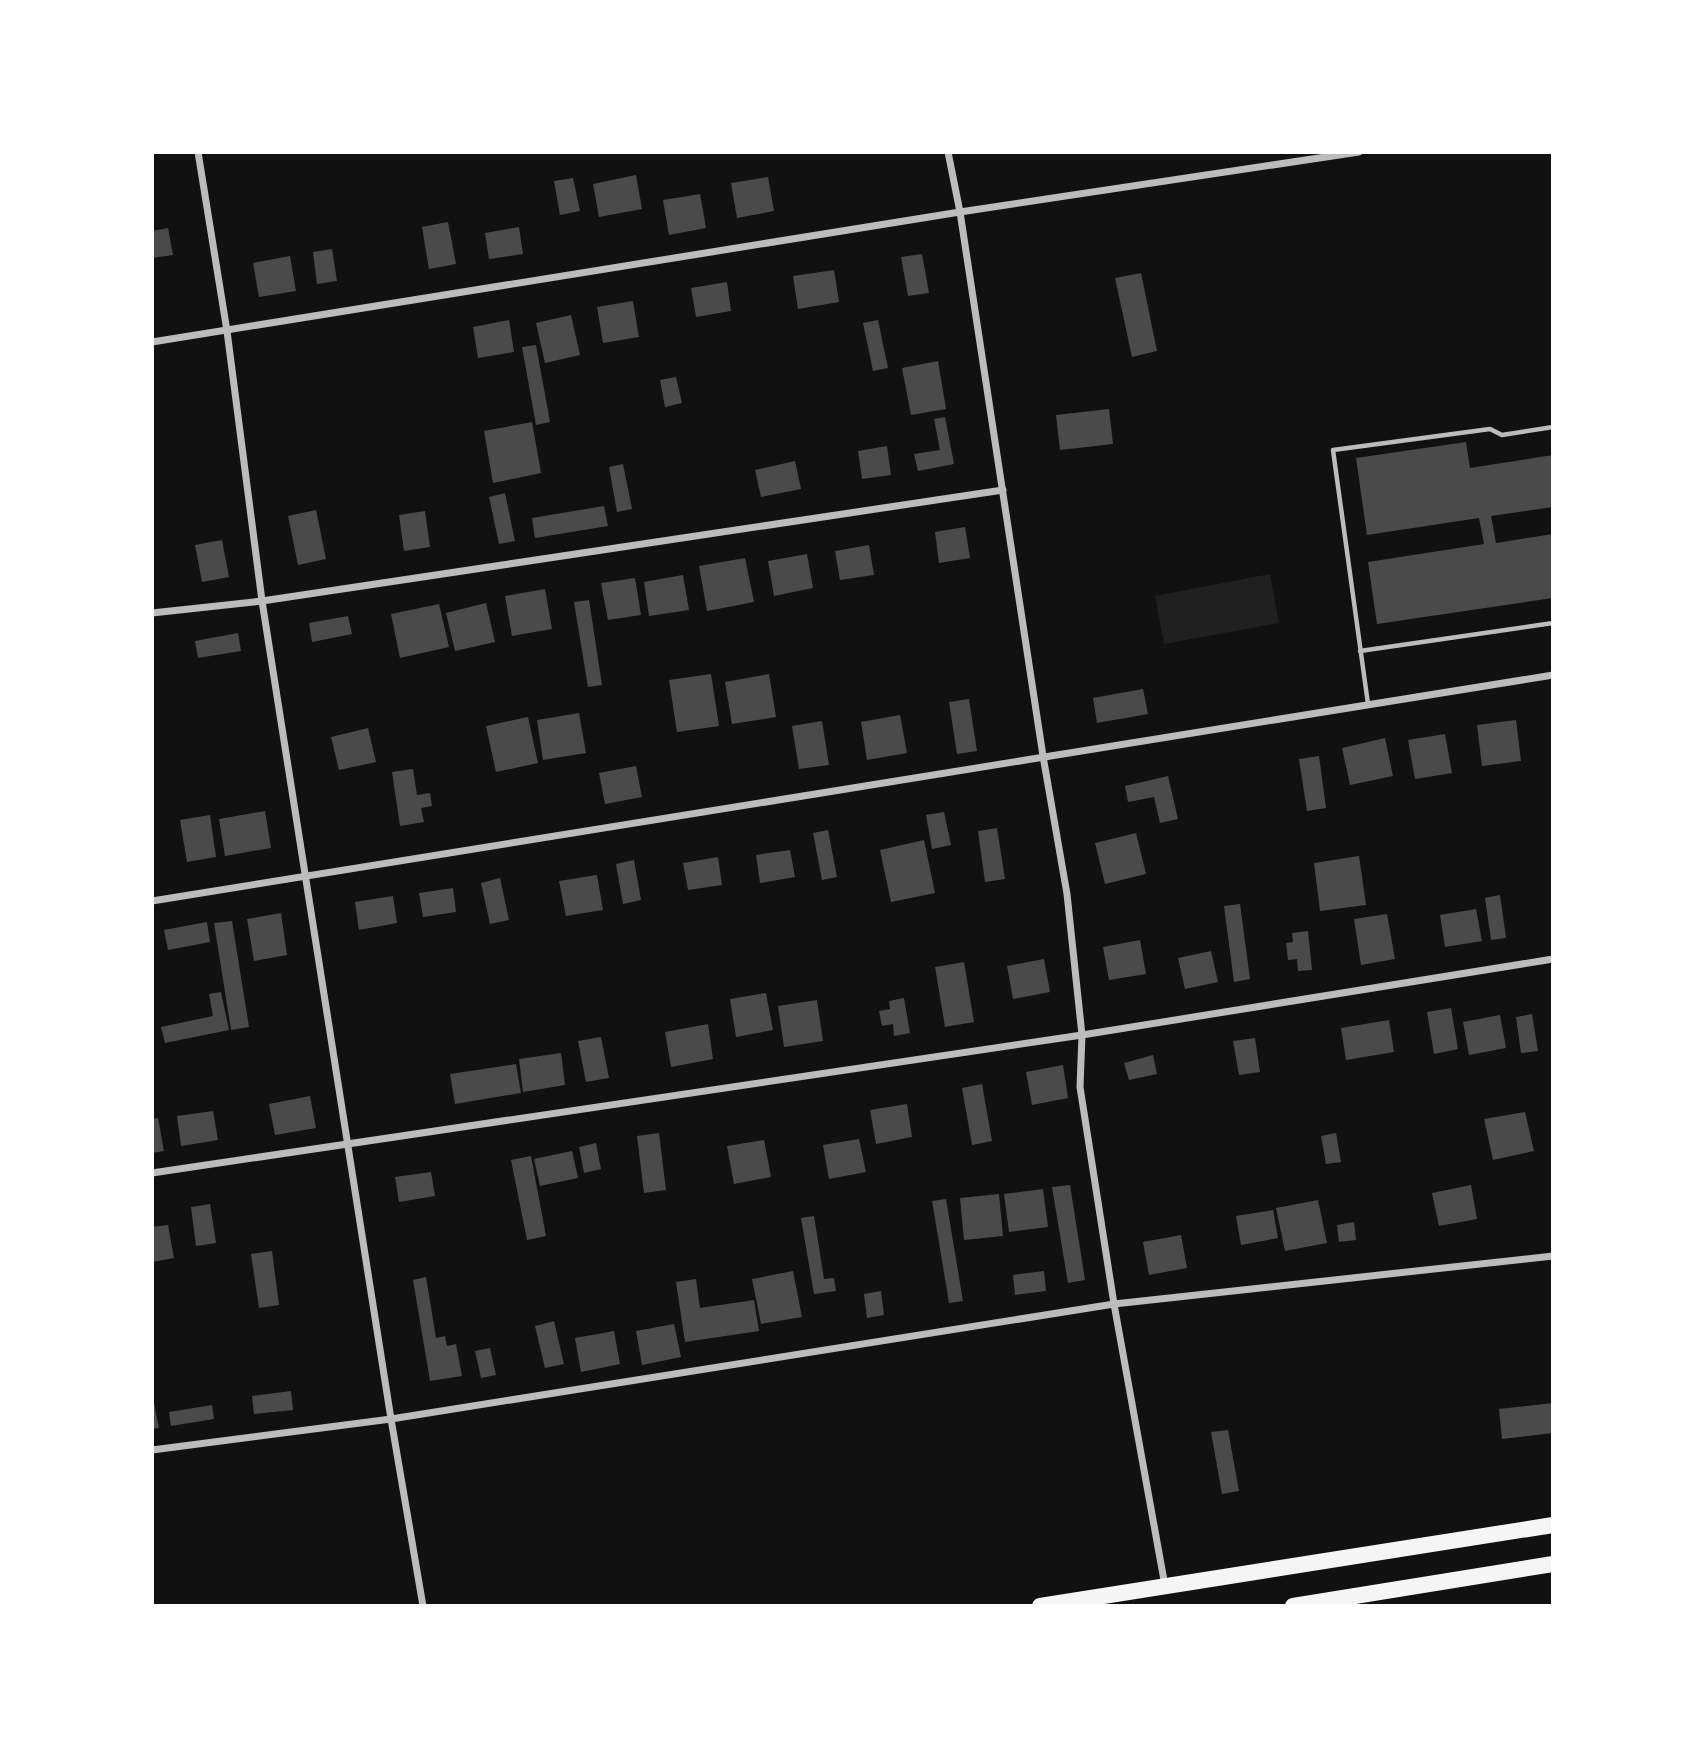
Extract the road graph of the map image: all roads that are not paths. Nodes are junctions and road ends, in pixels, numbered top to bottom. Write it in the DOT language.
graph roads {
  1 [pos="198,152"];
  2 [pos="948,152"];
  3 [pos="1359,152"];
  4 [pos="960,212"];
  5 [pos="227,331"];
  6 [pos="152,342"];
  7 [pos="1553,427"];
  8 [pos="1003,490"];
  9 [pos="262,601"];
  10 [pos="152,613"];
  11 [pos="1553,622"];
  12 [pos="1360,651"];
  13 [pos="1553,675"];
  14 [pos="1368,704"];
  15 [pos="1043,756"];
  16 [pos="305,877"];
  17 [pos="152,901"];
  18 [pos="1553,959"];
  19 [pos="1082,1035"];
  20 [pos="348,1144"];
  21 [pos="152,1173"];
  22 [pos="1553,1256"];
  23 [pos="1114,1304"];
  24 [pos="391,1419"];
  25 [pos="152,1450"];
  26 [pos="1553,1525"];
  27 [pos="1553,1564"];
  28 [pos="1165,1587"];
  29 [pos="423,1606"];
  30 [pos="1040,1606"];
  31 [pos="1293,1606"];
  1 -- 5 [label="street"];
  2 -- 4 [label="street"];
  3 -- 4 [label="street"];
  4 -- 5 [label="street"];
  4 -- 8 [label="street"];
  5 -- 6 [label="street"];
  5 -- 9 [label="street"];
  7 -- 12 [label="lane"];
  8 -- 9 [label="street"];
  8 -- 15 [label="street"];
  9 -- 10 [label="street"];
  9 -- 16 [label="street"];
  11 -- 12 [label="lane"];
  12 -- 14 [label="lane"];
  13 -- 14 [label="street"];
  14 -- 15 [label="street"];
  15 -- 16 [label="street"];
  15 -- 19 [label="street"];
  16 -- 17 [label="street"];
  16 -- 20 [label="street"];
  18 -- 19 [label="street"];
  19 -- 20 [label="street"];
  19 -- 23 [label="street"];
  20 -- 21 [label="street"];
  20 -- 24 [label="street"];
  22 -- 23 [label="street"];
  23 -- 24 [label="street"];
  23 -- 28 [label="street"];
  24 -- 25 [label="street"];
  24 -- 29 [label="street"];
  26 -- 28 [label="highway"];
  27 -- 31 [label="highway"];
  28 -- 30 [label="highway"];
}
